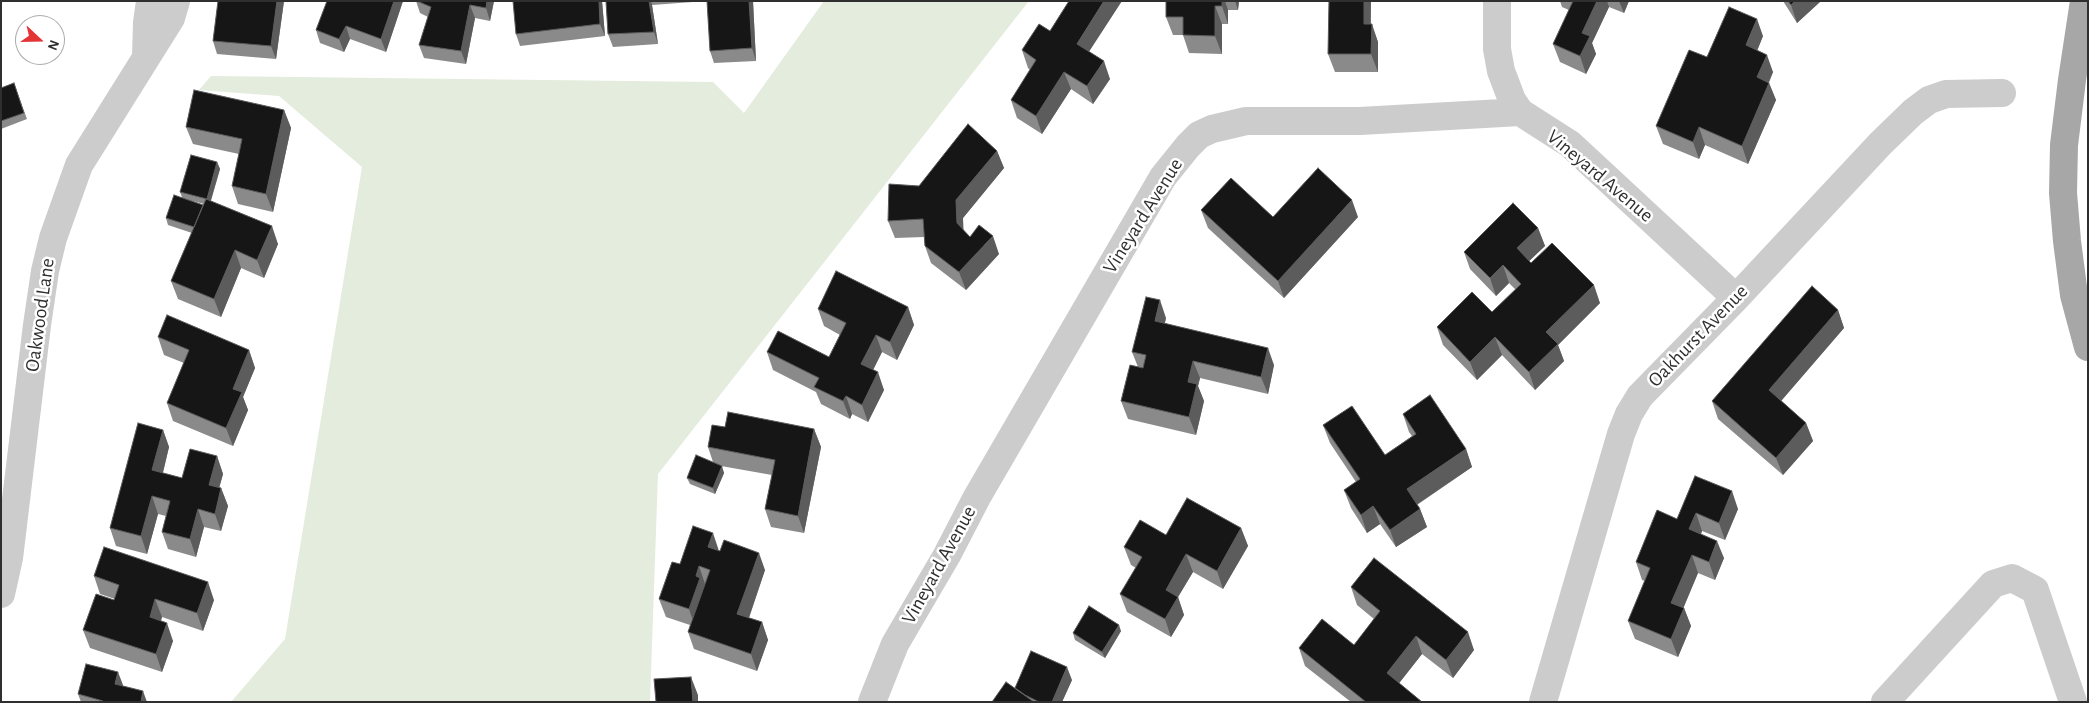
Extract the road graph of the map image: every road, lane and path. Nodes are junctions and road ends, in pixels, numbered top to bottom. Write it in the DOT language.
graph roads {
  1 [pos="150,1"];
  2 [pos="176,1"];
  3 [pos="1496,1"];
  4 [pos="2084,1"];
  5 [pos="146,58"];
  6 [pos="2002,93"];
  7 [pos="1520,112"];
  8 [pos="1736,298"];
  9 [pos="2088,347"];
  10 [pos="1,594"];
  11 [pos="872,702"];
  12 [pos="1543,702"];
  13 [pos="1885,702"];
  14 [pos="2073,702"];
  1 -- 5 [label="street"];
  2 -- 5 [label="street, Oakwood Lane"];
  3 -- 7 [label="street"];
  4 -- 9 [label="main road"];
  5 -- 10 [label="street, Oakwood Lane"];
  6 -- 8 [label="street, Oakhurst Avenue"];
  7 -- 8 [label="street, Vineyard Avenue"];
  7 -- 11 [label="street, Vineyard Avenue"];
  8 -- 12 [label="street, Oakhurst Avenue"];
  13 -- 14 [label="street"];
}
